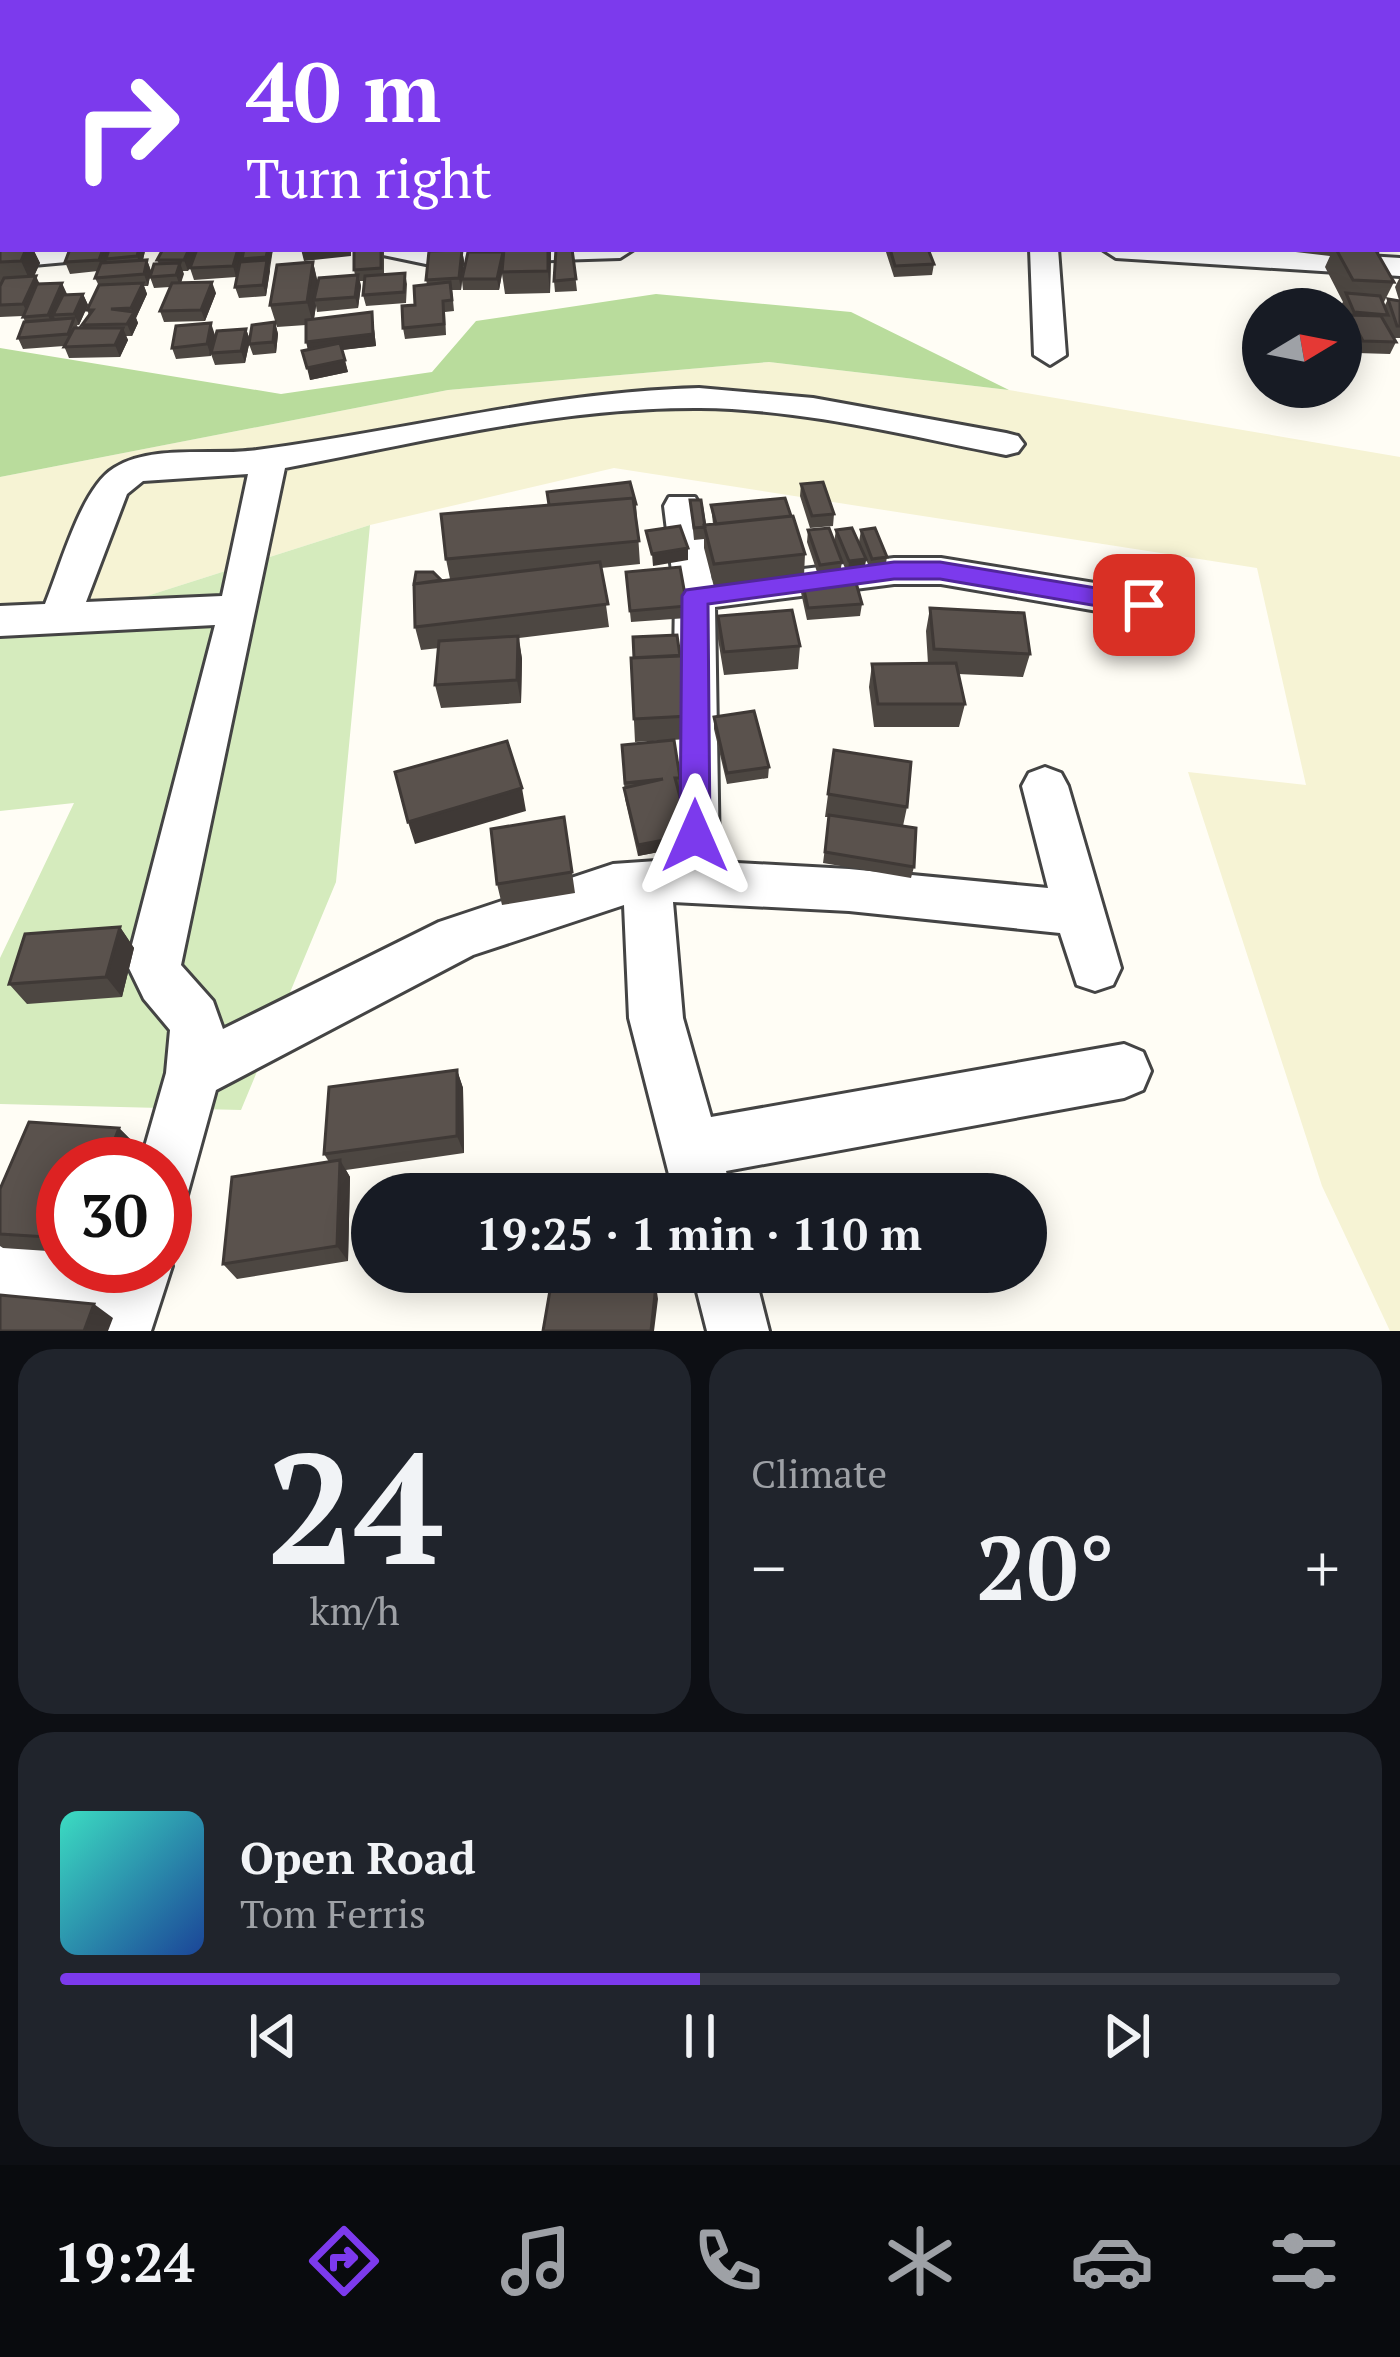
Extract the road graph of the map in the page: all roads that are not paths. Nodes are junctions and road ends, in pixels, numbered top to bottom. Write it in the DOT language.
graph roads {
  1 [pos="78,252"];
  2 [pos="410,252"];
  3 [pos="523,252"];
  4 [pos="1044,252"];
  5 [pos="1163,252"];
  6 [pos="0,259"];
  7 [pos="1400,267"];
  8 [pos="1050,355"];
  9 [pos="1006,444"];
  10 [pos="269,460"];
  11 [pos="682,506"];
  12 [pos="695,596"];
  13 [pos="1144,605"];
  14 [pos="239,609"];
  15 [pos="62,615"];
  16 [pos="0,621"];
  17 [pos="1046,786"];
  18 [pos="671,882"];
  19 [pos="1082,913"];
  20 [pos="1095,968"];
  21 [pos="1124,1071"];
  22 [pos="193,1073"];
  23 [pos="176,1137"];
  24 [pos="697,1172"];
  25 [pos="0,1277"];
  26 [pos="728,1293"];
  27 [pos="133,1294"];
  28 [pos="738,1331"];
  1 -- 6 [label="street"];
  2 -- 3 [label="street"];
  4 -- 8 [label="street"];
  5 -- 7 [label="street"];
  9 -- 10 [label="street"];
  10 -- 14 [label="street"];
  10 -- 15 [label="street"];
  11 -- 12 [label="street"];
  12 -- 13 [label="street"];
  12 -- 18 [label="street"];
  14 -- 15 [label="street"];
  14 -- 22 [label="street"];
  15 -- 16 [label="street"];
  17 -- 19 [label="street"];
  18 -- 19 [label="street"];
  18 -- 22 [label="street"];
  18 -- 24 [label="street"];
  19 -- 20 [label="street"];
  21 -- 24 [label="street"];
  22 -- 23 [label="street"];
  25 -- 27 [label="street"];
  26 -- 28 [label="street"];
}
